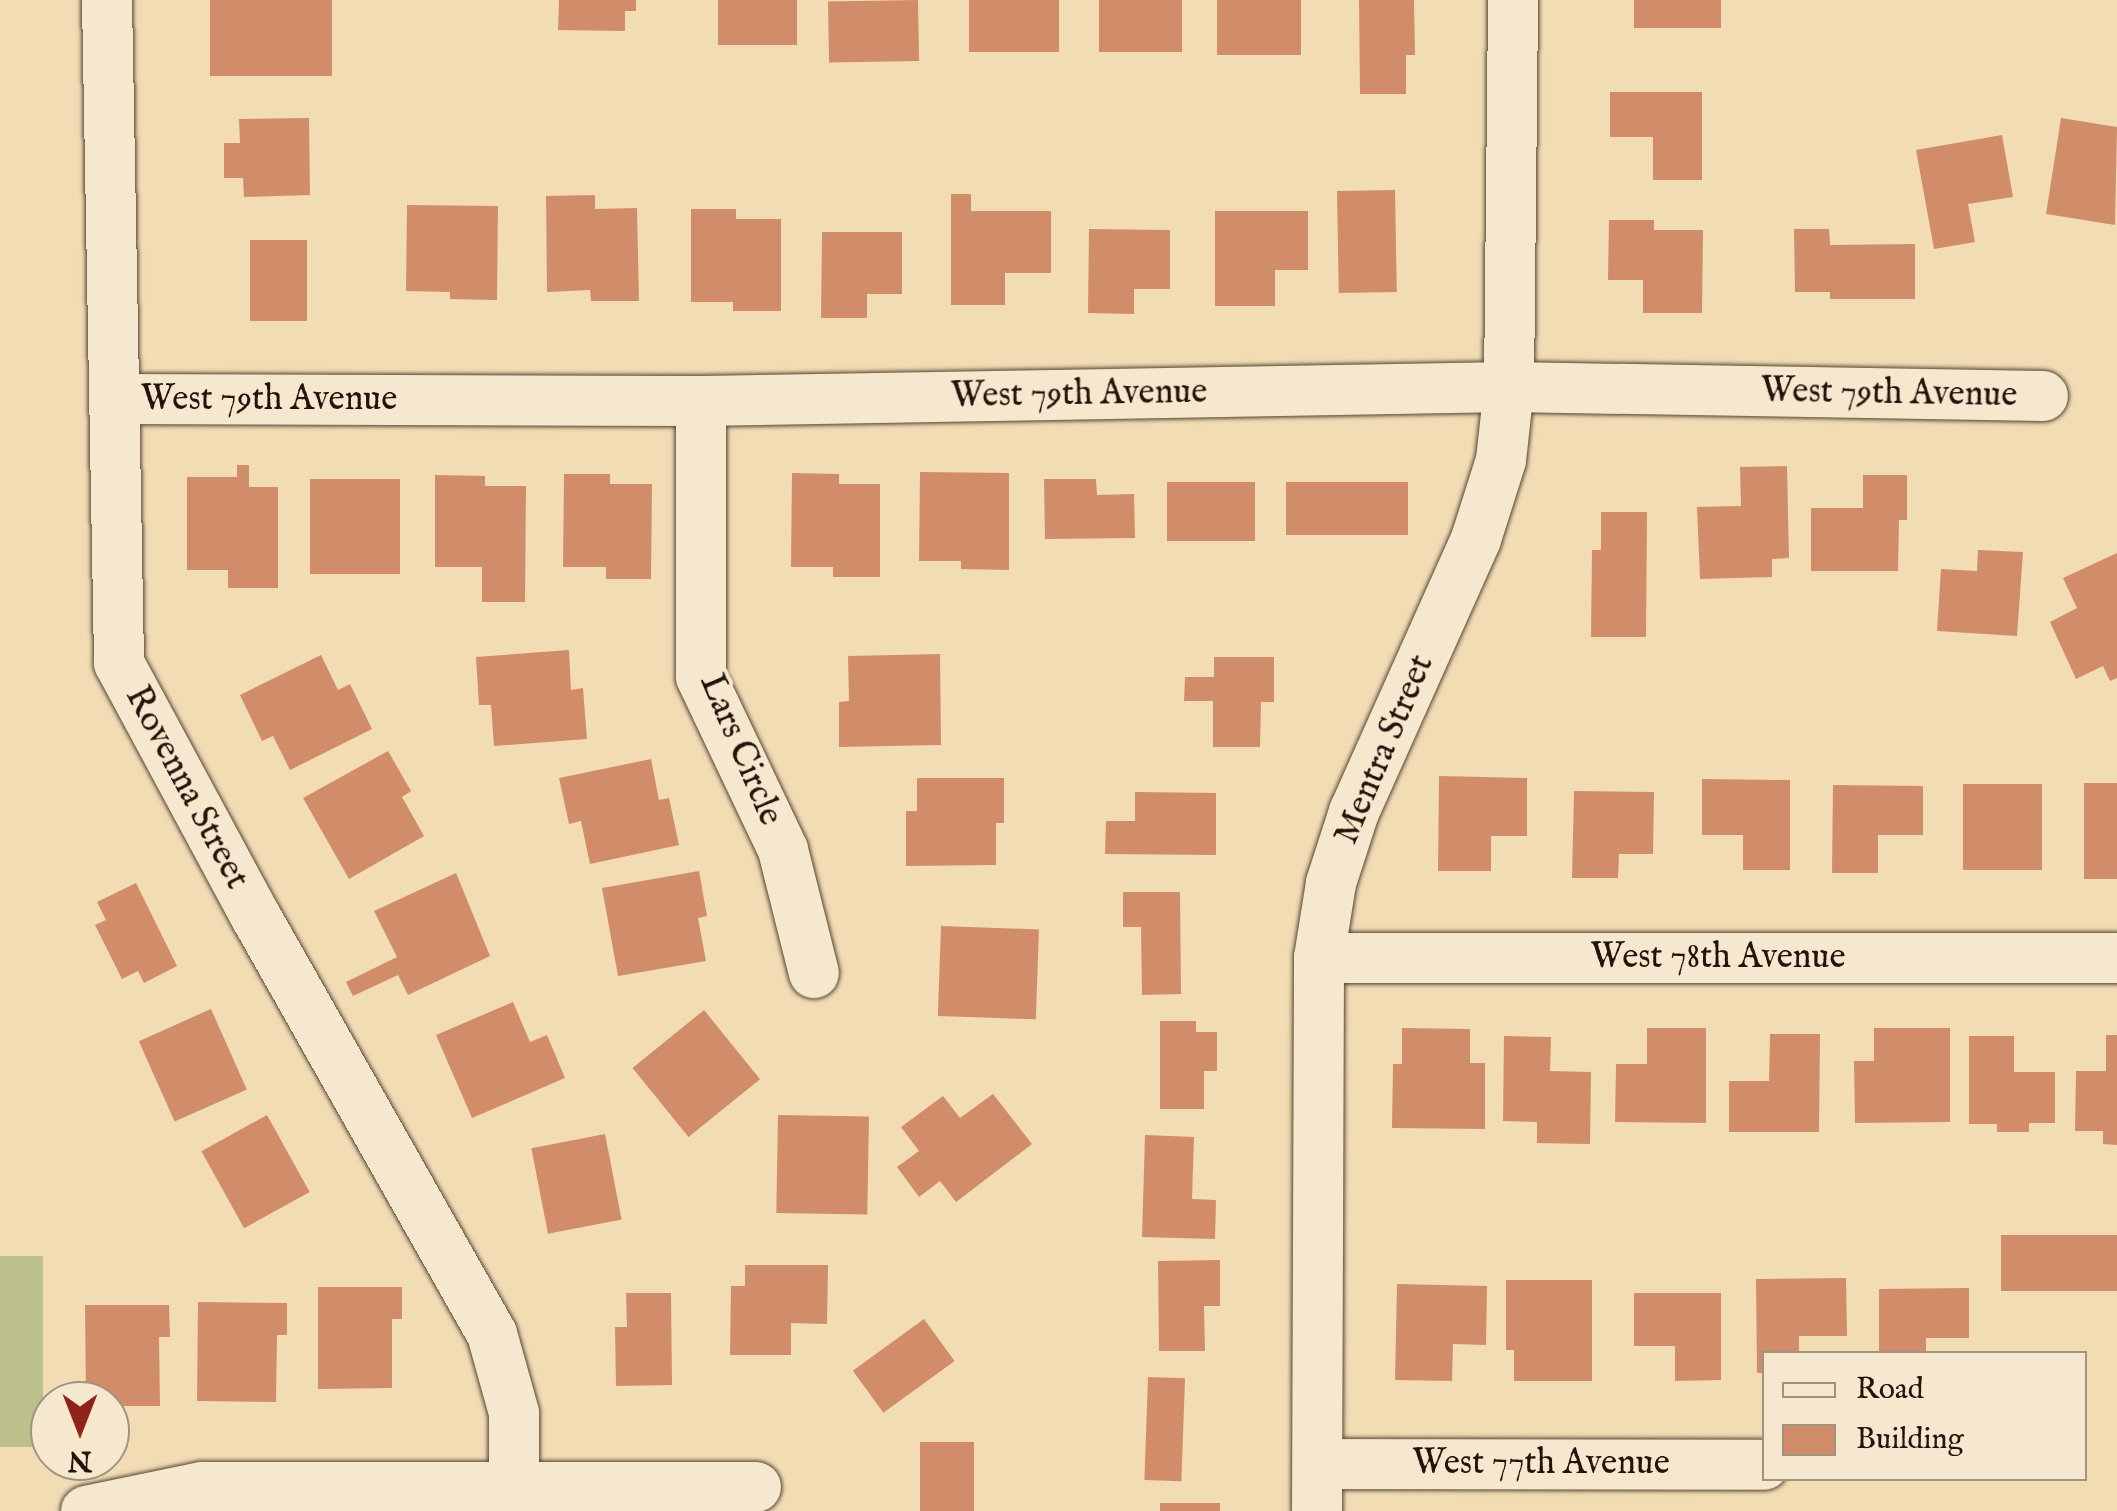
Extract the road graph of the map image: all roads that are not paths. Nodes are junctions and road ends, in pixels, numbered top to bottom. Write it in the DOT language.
graph roads {
  1 [pos="107,0"];
  2 [pos="1513,0"];
  3 [pos="1508,387"];
  4 [pos="2044,396"];
  5 [pos="114,400"];
  6 [pos="702,401"];
  7 [pos="1318,958"];
  8 [pos="2117,958"];
  9 [pos="814,973"];
  10 [pos="1762,1465"];
  11 [pos="756,1487"];
  12 [pos="1317,1487"];
  13 [pos="514,1499"];
  14 [pos="86,1511"];
  1 -- 5 [label="street, Rovenna Street"];
  2 -- 3 [label="street, Mentra Street"];
  3 -- 4 [label="street, West 79th Avenue"];
  3 -- 6 [label="street, West 79th Avenue"];
  3 -- 7 [label="street, Mentra Street"];
  5 -- 6 [label="street, West 79th Avenue"];
  5 -- 13 [label="street, Rovenna Street"];
  6 -- 9 [label="street, Lars Circle"];
  7 -- 8 [label="street, West 78th Avenue"];
  7 -- 12 [label="street, Mentra Street"];
  10 -- 12 [label="street, West 77th Avenue"];
  11 -- 13 [label="street"];
  13 -- 14 [label="street"];
}
